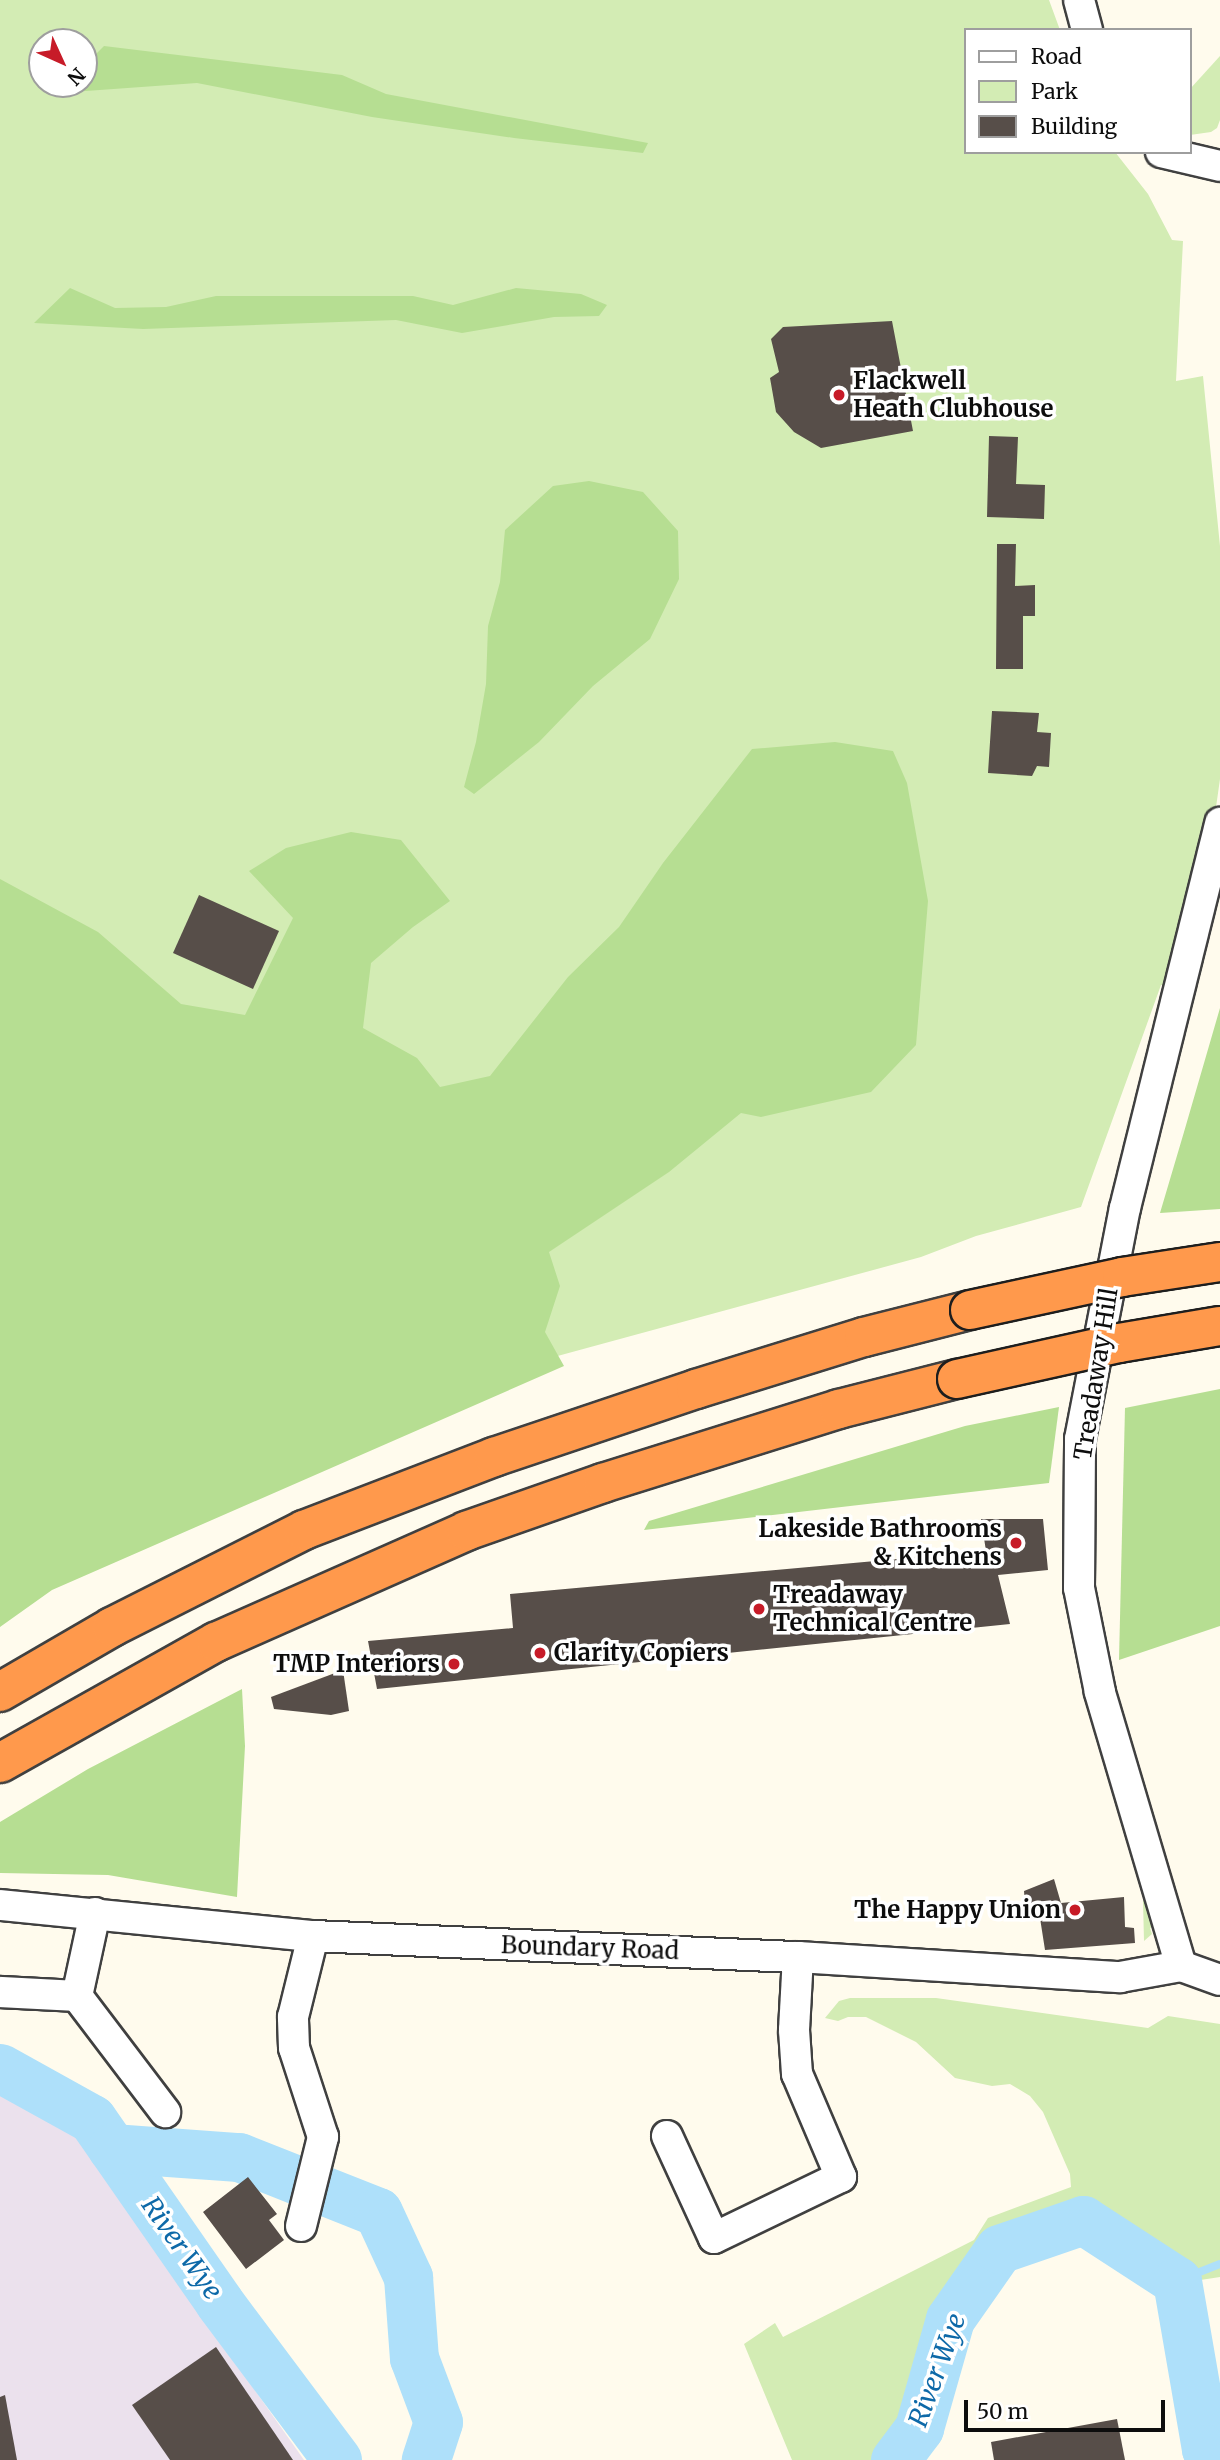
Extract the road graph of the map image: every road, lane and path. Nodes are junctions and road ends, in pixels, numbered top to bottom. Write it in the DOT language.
graph roads {
  1 [pos="1079,0"];
  2 [pos="1086,28"];
  3 [pos="1169,154"];
  4 [pos="1220,166"];
  5 [pos="1220,823"];
  6 [pos="1220,1262"];
  7 [pos="1220,1326"];
  8 [pos="0,1692"];
  9 [pos="0,1763"];
  10 [pos="0,1905"];
  11 [pos="95,1913"];
  12 [pos="313,1936"];
  13 [pos="798,1957"];
  14 [pos="1181,1966"];
  15 [pos="1220,1980"];
  16 [pos="0,1992"];
  17 [pos="77,1996"];
  18 [pos="165,2112"];
  19 [pos="667,2136"];
  20 [pos="301,2226"];
  1 -- 2 [label="street"];
  3 -- 4 [label="street"];
  5 -- 14 [label="street, Treadaway Hill"];
  6 -- 8 [label="highway, bridge"];
  7 -- 9 [label="highway, bridge"];
  10 -- 11 [label="street, Boundary Road"];
  11 -- 12 [label="street, Boundary Road"];
  11 -- 17 [label="street"];
  12 -- 13 [label="street, Boundary Road"];
  12 -- 20 [label="street"];
  13 -- 14 [label="street, Boundary Road"];
  13 -- 19 [label="street"];
  14 -- 15 [label="street"];
  16 -- 17 [label="street"];
  17 -- 18 [label="street"];
}
